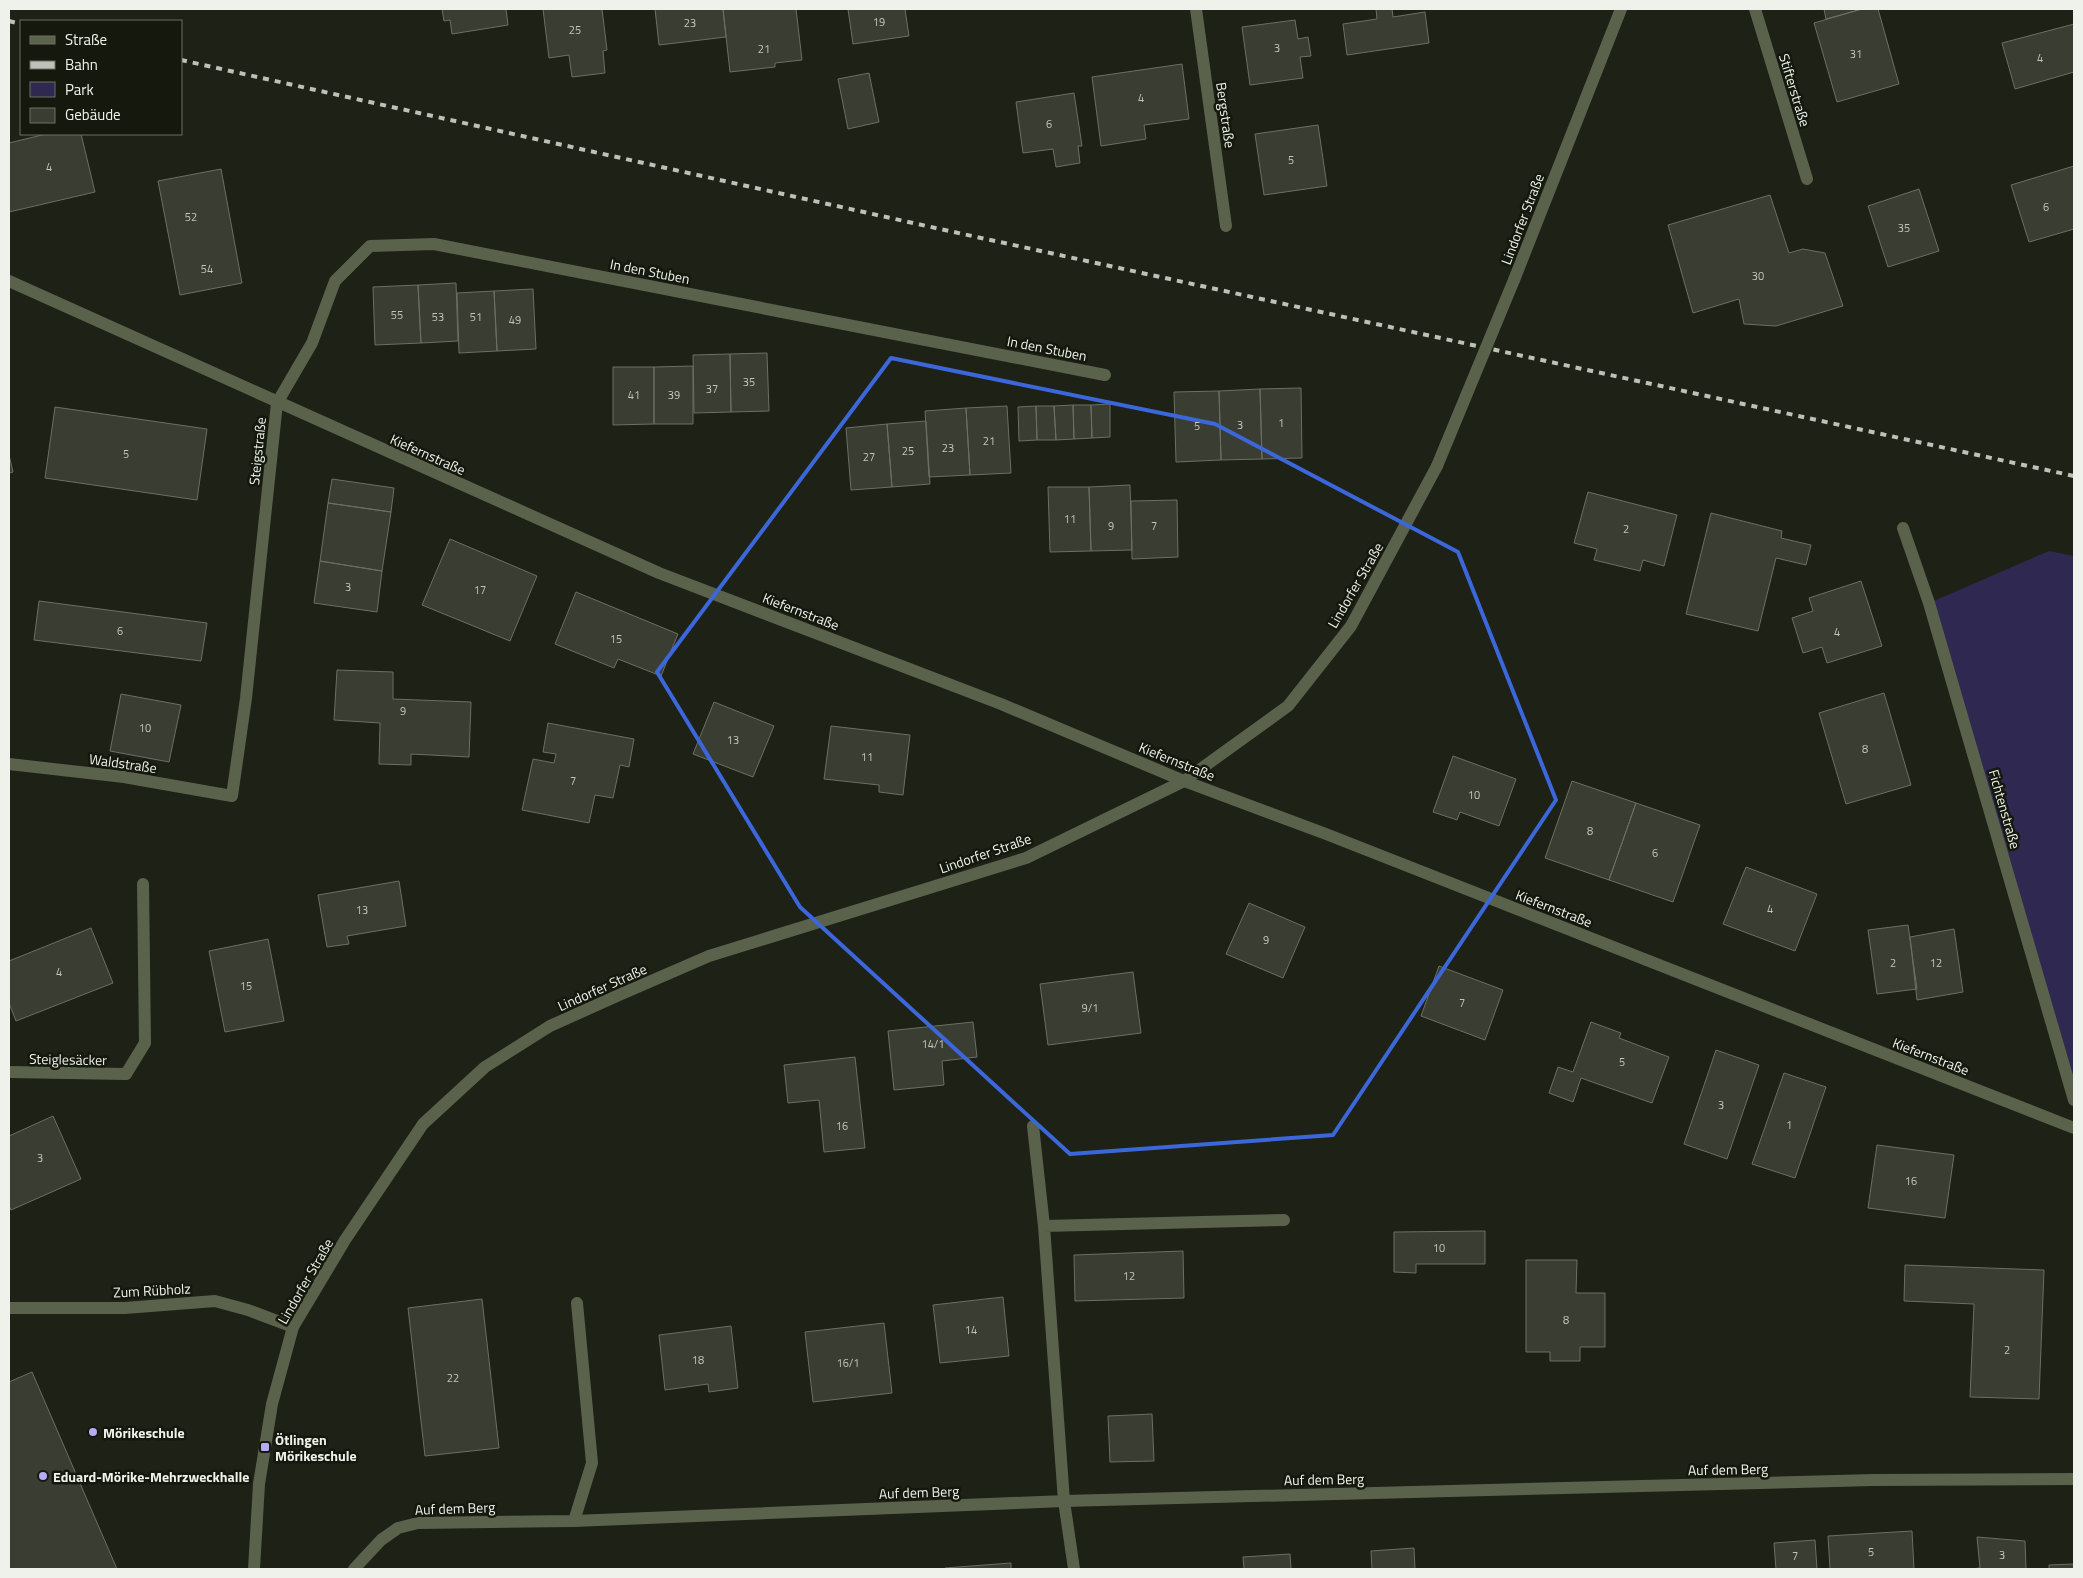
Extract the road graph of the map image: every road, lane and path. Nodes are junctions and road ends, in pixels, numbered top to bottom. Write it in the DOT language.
graph roads {
  1 [pos="1196,9"];
  2 [pos="1621,9"];
  3 [pos="1755,9"];
  4 [pos="1807,179"];
  5 [pos="1226,226"];
  6 [pos="9,281"];
  7 [pos="1104,375"];
  8 [pos="277,403"];
  9 [pos="1903,528"];
  10 [pos="9,764"];
  11 [pos="1184,781"];
  12 [pos="232,796"];
  13 [pos="143,884"];
  14 [pos="9,1072"];
  15 [pos="2074,1100"];
  16 [pos="1033,1126"];
  17 [pos="2074,1128"];
  18 [pos="1284,1220"];
  19 [pos="1044,1226"];
  20 [pos="577,1303"];
  21 [pos="9,1308"];
  22 [pos="293,1327"];
  23 [pos="2074,1479"];
  24 [pos="1064,1500"];
  25 [pos="574,1521"];
  26 [pos="254,1569"];
  27 [pos="354,1569"];
  28 [pos="1074,1569"];
  1 -- 5 [label="street, Bergstraße"];
  2 -- 11 [label="street, Lindorfer Straße, bridge"];
  3 -- 4 [label="street, Stifterstraße"];
  6 -- 8 [label="street, Steigstraße"];
  7 -- 8 [label="street, In den Stuben"];
  8 -- 11 [label="street, Kiefernstraße"];
  8 -- 12 [label="street, Steigstraße"];
  9 -- 15 [label="street, Fichtenstraße"];
  10 -- 12 [label="street, Waldstraße"];
  11 -- 17 [label="street, Kiefernstraße"];
  11 -- 22 [label="street, Lindorfer Straße"];
  13 -- 14 [label="street, Steiglesäcker"];
  16 -- 19 [label="street"];
  18 -- 19 [label="street"];
  19 -- 24 [label="street"];
  20 -- 25 [label="street"];
  21 -- 22 [label="street, Zum Rübholz"];
  22 -- 26 [label="street, Lindorfer Straße"];
  23 -- 24 [label="street, Auf dem Berg"];
  24 -- 25 [label="street, Auf dem Berg"];
  24 -- 28 [label="street"];
  25 -- 27 [label="street, Auf dem Berg"];
}
